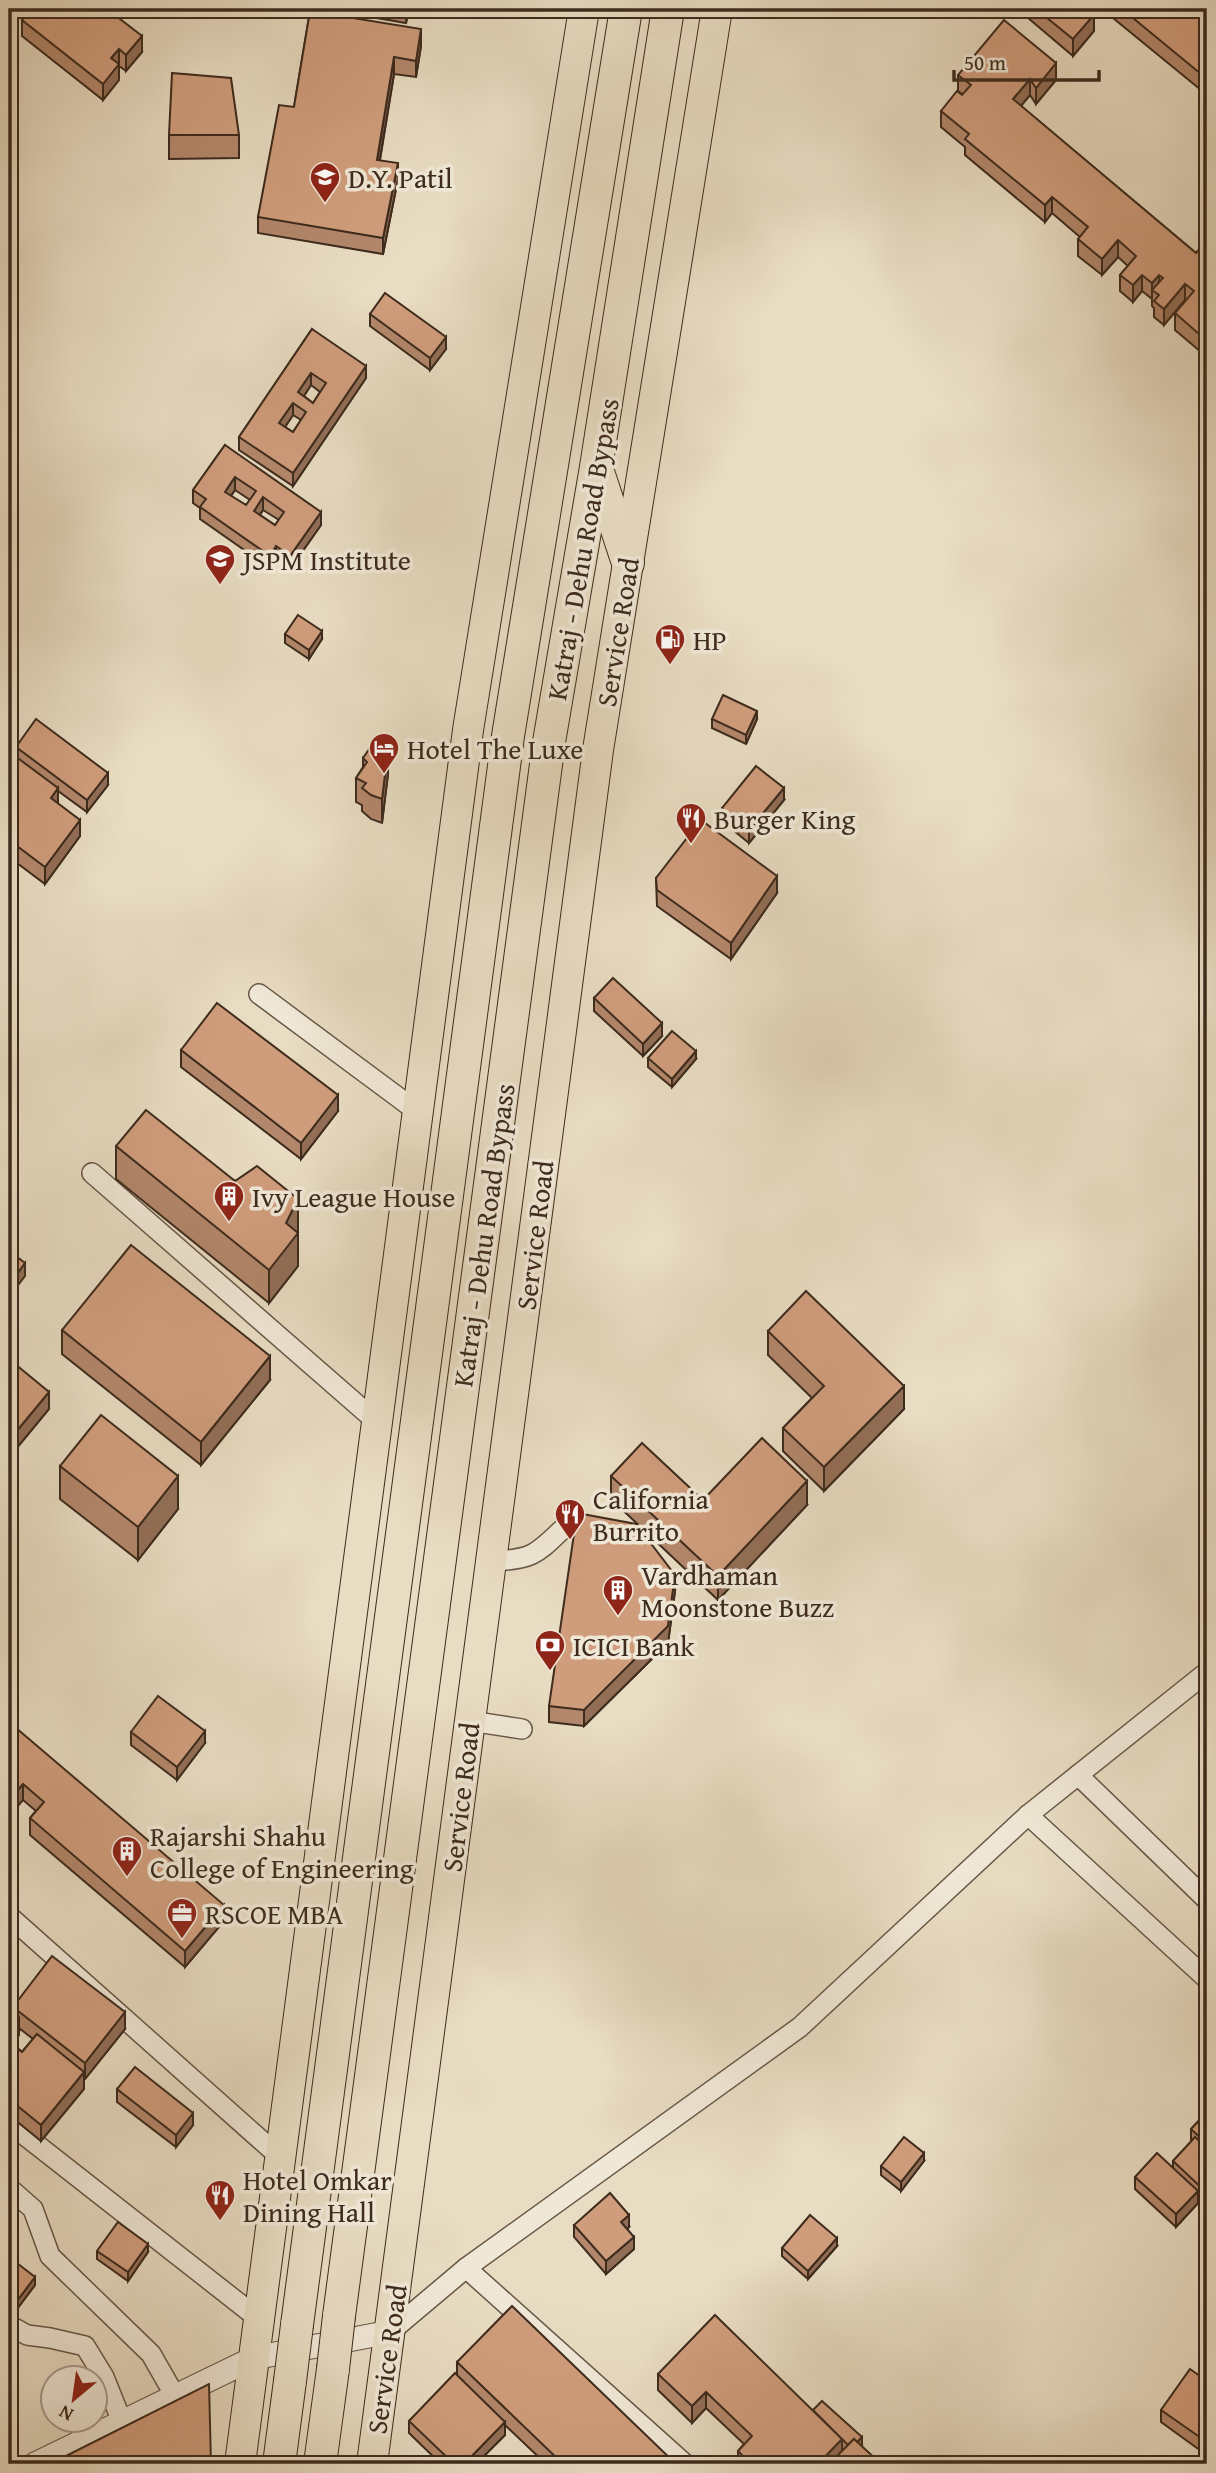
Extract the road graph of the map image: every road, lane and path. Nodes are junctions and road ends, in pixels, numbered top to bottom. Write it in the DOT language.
graph roads {
  1 [pos="584,9"];
  2 [pos="626,9"];
  3 [pos="668,9"];
  4 [pos="717,9"];
  5 [pos="596,467"];
  6 [pos="628,563"];
  7 [pos="259,994"];
  8 [pos="418,1112"];
  9 [pos="92,1172"];
  10 [pos="377,1422"];
  11 [pos="569,1523"];
  12 [pos="491,1562"];
  13 [pos="1207,1672"];
  14 [pos="470,1721"];
  15 [pos="522,1729"];
  16 [pos="1078,1775"];
  17 [pos="1028,1815"];
  18 [pos="1207,1900"];
  19 [pos="9,1916"];
  20 [pos="1207,1979"];
  21 [pos="9,2123"];
  22 [pos="280,2157"];
  23 [pos="9,2188"];
  24 [pos="466,2268"];
  25 [pos="259,2319"];
  26 [pos="9,2325"];
  27 [pos="390,2332"];
  28 [pos="254,2358"];
  29 [pos="175,2396"];
  30 [pos="122,2423"];
  31 [pos="35,2464"];
  32 [pos="240,2464"];
  33 [pos="279,2464"];
  34 [pos="320,2464"];
  35 [pos="372,2464"];
  36 [pos="685,2464"];
  1 -- 8 [label="main road"];
  2 -- 33 [label="highway, Katraj - Dehu Road Bypass, bridge"];
  3 -- 5 [label="highway, Katraj - Dehu Road Bypass"];
  4 -- 6 [label="main road, Service Road"];
  5 -- 6 [label="highway"];
  5 -- 34 [label="highway, Katraj - Dehu Road Bypass, bridge"];
  6 -- 12 [label="main road, Service Road"];
  7 -- 8 [label="street"];
  8 -- 10 [label="main road"];
  9 -- 10 [label="street"];
  10 -- 22 [label="main road"];
  11 -- 12 [label="street"];
  12 -- 14 [label="main road, Service Road"];
  13 -- 16 [label="street"];
  14 -- 15 [label="street"];
  14 -- 27 [label="main road, Service Road"];
  16 -- 17 [label="street"];
  16 -- 18 [label="street"];
  17 -- 20 [label="street"];
  17 -- 24 [label="street"];
  19 -- 22 [label="street"];
  21 -- 25 [label="street"];
  22 -- 25 [label="main road"];
  23 -- 29 [label="street"];
  24 -- 27 [label="street"];
  24 -- 36 [label="street"];
  25 -- 28 [label="main road"];
  26 -- 30 [label="street"];
  27 -- 28 [label="street"];
  27 -- 35 [label="main road, Service Road"];
  28 -- 29 [label="street"];
  28 -- 32 [label="main road"];
  29 -- 30 [label="street"];
  30 -- 31 [label="street"];
}
